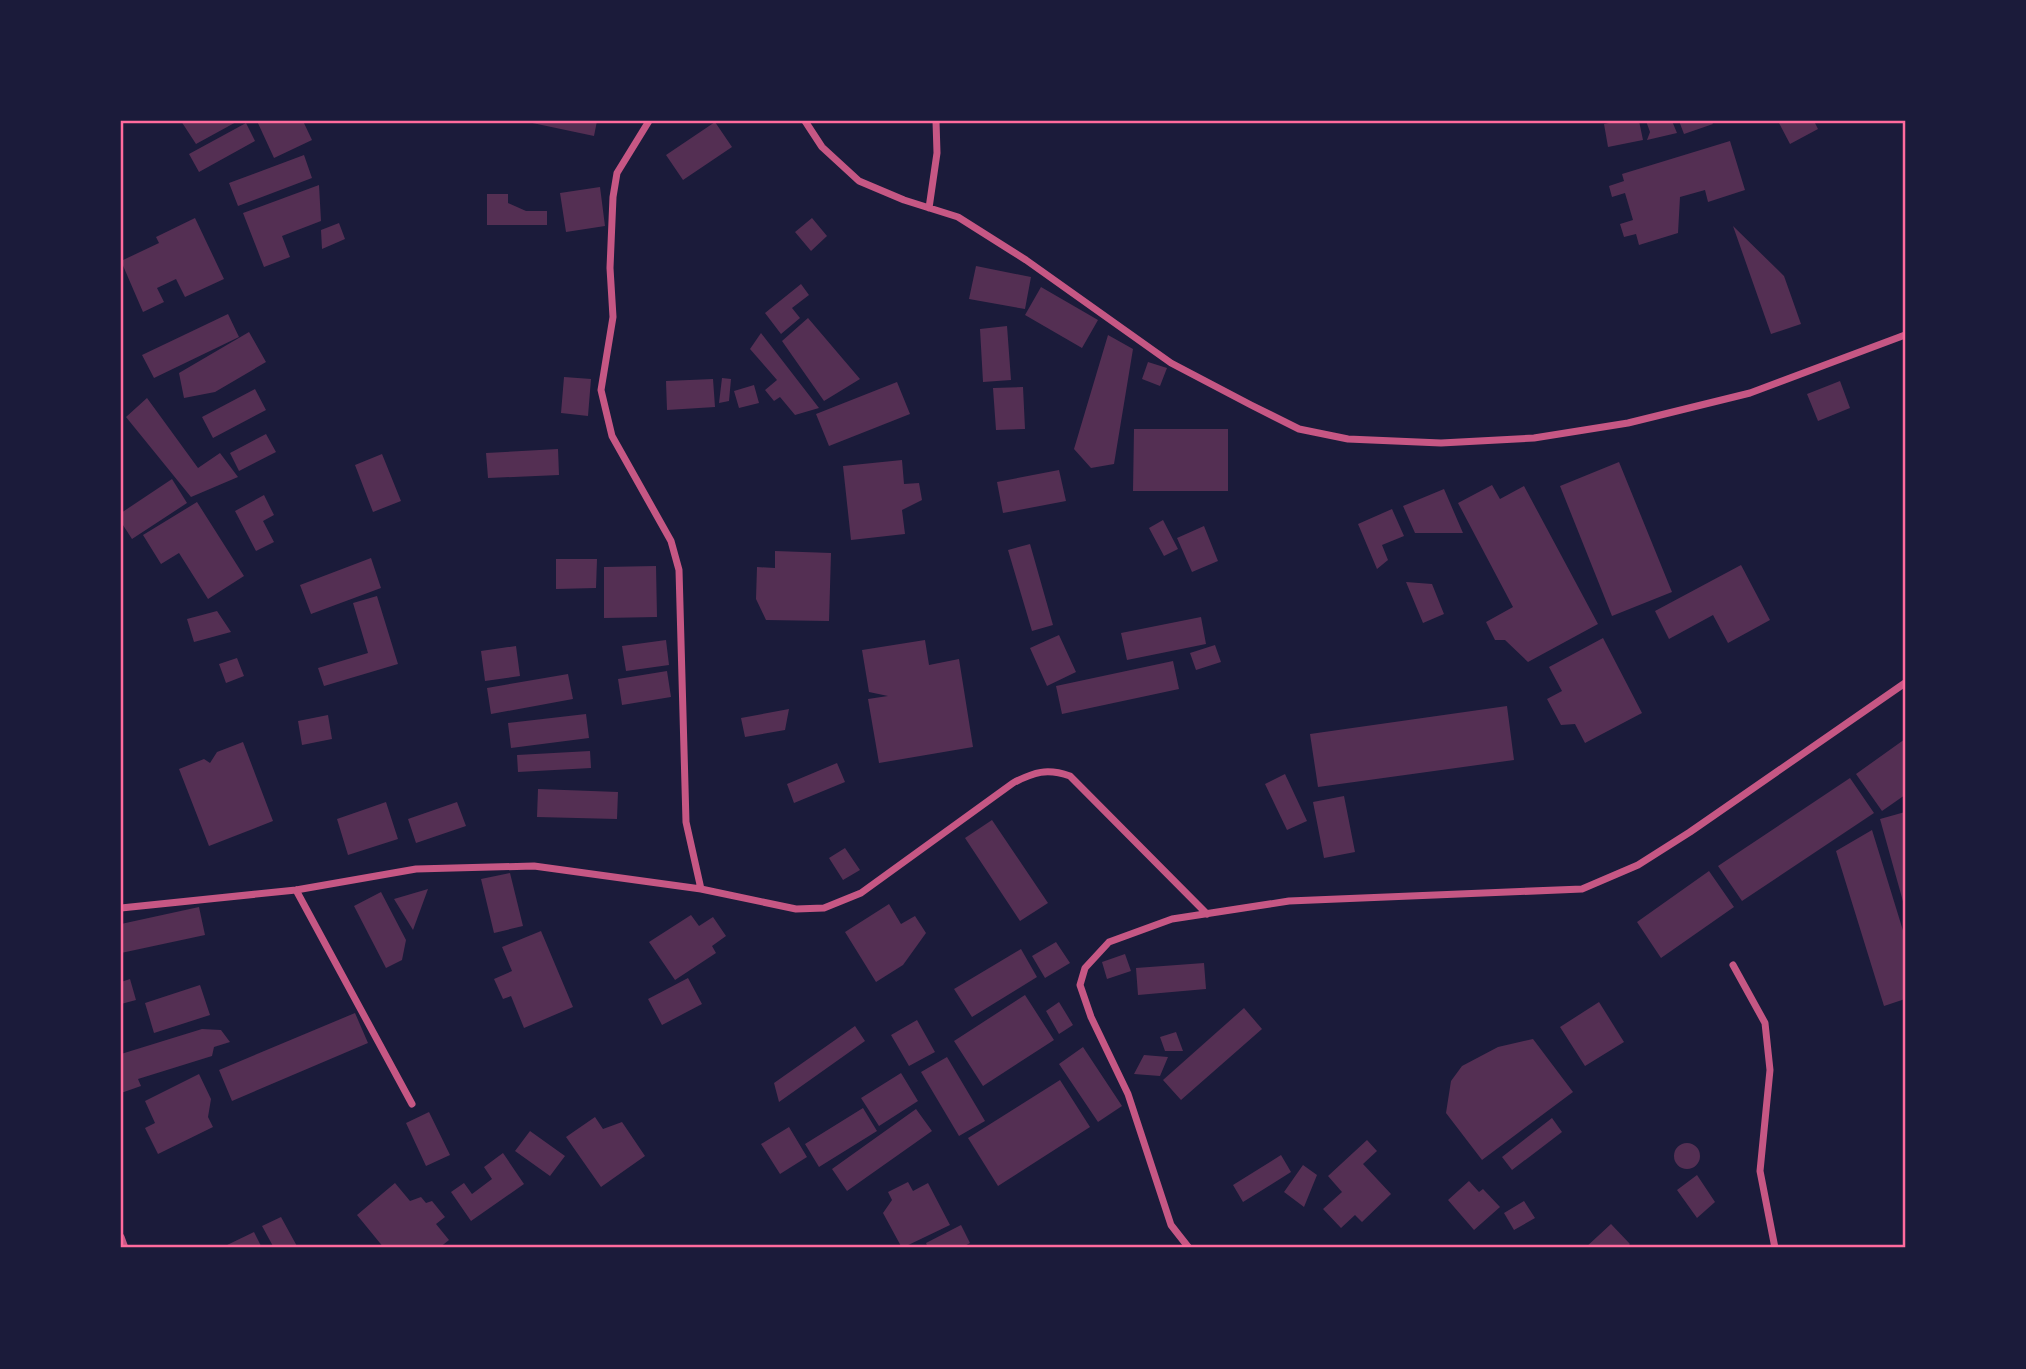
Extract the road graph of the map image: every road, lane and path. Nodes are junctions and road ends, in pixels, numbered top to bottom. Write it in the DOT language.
graph roads {
  1 [pos="649,121"];
  2 [pos="806,121"];
  3 [pos="936,121"];
  4 [pos="929,208"];
  5 [pos="1905,335"];
  6 [pos="1905,683"];
  7 [pos="701,889"];
  8 [pos="296,890"];
  9 [pos="121,908"];
  10 [pos="1207,914"];
  11 [pos="1733,965"];
  12 [pos="412,1104"];
  13 [pos="121,1237"];
  14 [pos="125,1248"];
  15 [pos="1189,1248"];
  16 [pos="1775,1248"];
  1 -- 7 [label="street"];
  2 -- 4 [label="street"];
  3 -- 4 [label="street"];
  4 -- 5 [label="street"];
  6 -- 10 [label="street"];
  7 -- 8 [label="street"];
  7 -- 10 [label="street"];
  8 -- 9 [label="street"];
  8 -- 12 [label="street"];
  10 -- 15 [label="street"];
  11 -- 16 [label="street"];
  13 -- 14 [label="street"];
}
